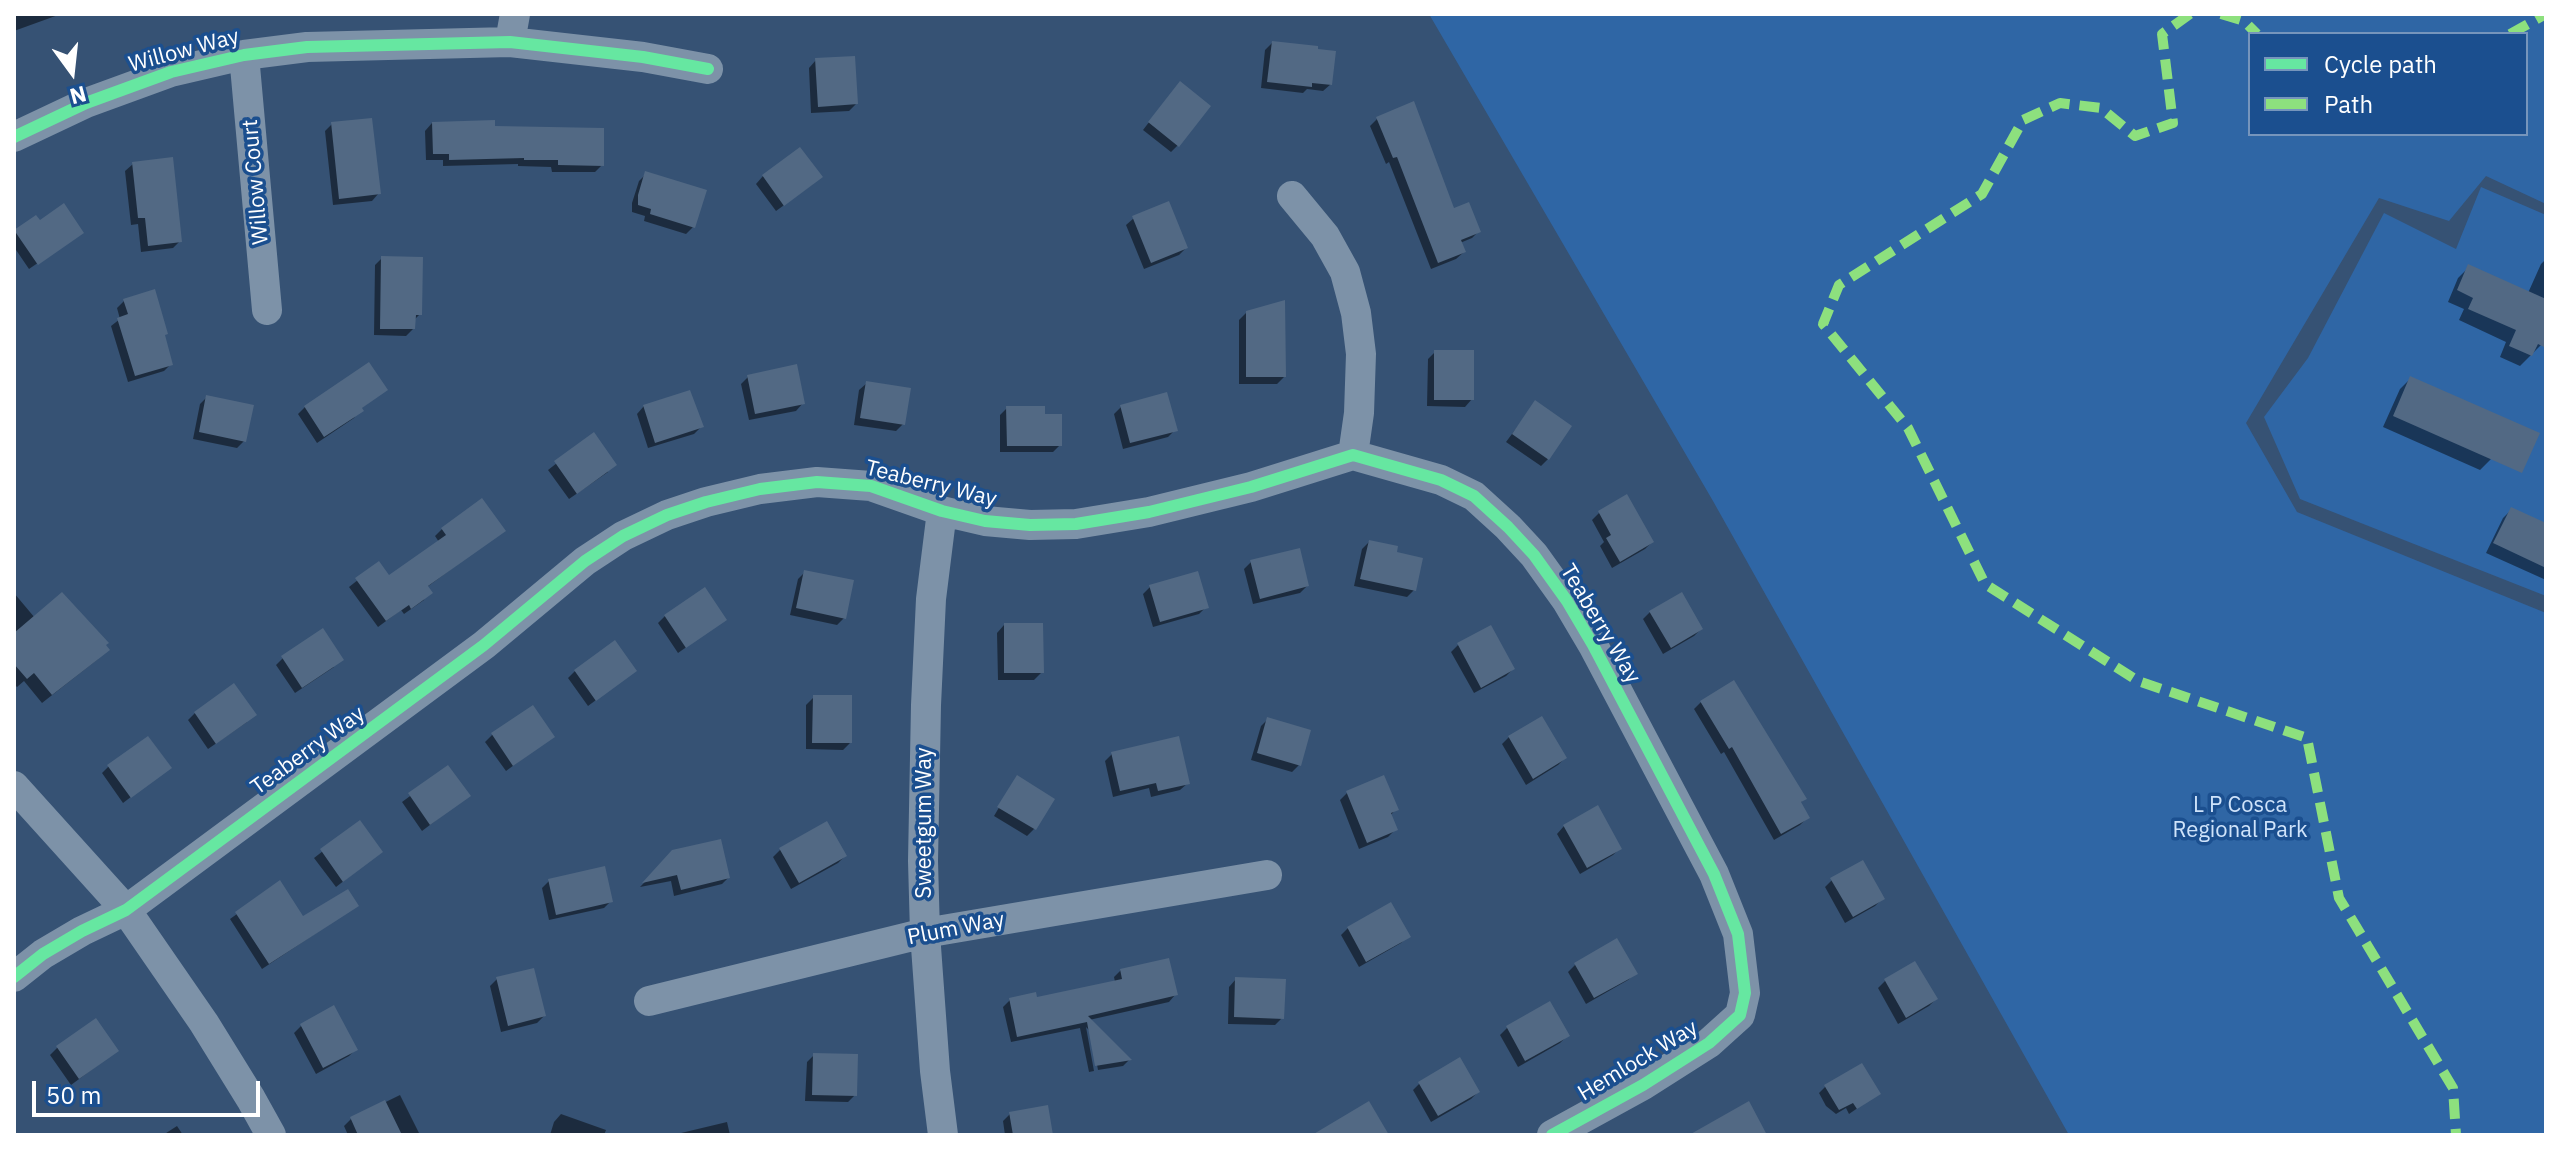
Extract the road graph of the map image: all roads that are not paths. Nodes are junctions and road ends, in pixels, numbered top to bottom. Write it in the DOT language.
graph roads {
  1 [pos="513,28"];
  2 [pos="244,55"];
  3 [pos="708,69"];
  4 [pos="14,137"];
  5 [pos="1292,196"];
  6 [pos="267,310"];
  7 [pos="1353,455"];
  8 [pos="942,511"];
  9 [pos="14,786"];
  10 [pos="1267,875"];
  11 [pos="126,910"];
  12 [pos="925,933"];
  13 [pos="1743,968"];
  14 [pos="14,977"];
  15 [pos="649,1001"];
  16 [pos="271,1135"];
  17 [pos="943,1135"];
  18 [pos="1552,1135"];
  1 -- 2 [label="street, Willow Way"];
  1 -- 3 [label="street, Willow Way"];
  2 -- 4 [label="street, Willow Way"];
  2 -- 6 [label="street, Willow Court"];
  5 -- 7 [label="street"];
  7 -- 8 [label="street, Teaberry Way"];
  7 -- 13 [label="street, Teaberry Way"];
  8 -- 11 [label="street, Teaberry Way"];
  8 -- 12 [label="street, Sweetgum Way"];
  9 -- 11 [label="street"];
  10 -- 12 [label="street, Plum Way"];
  11 -- 14 [label="street, Teaberry Way"];
  11 -- 16 [label="street"];
  12 -- 15 [label="street, Plum Way"];
  12 -- 17 [label="street, Sweetgum Way"];
  13 -- 18 [label="street, Hemlock Way"];
}
